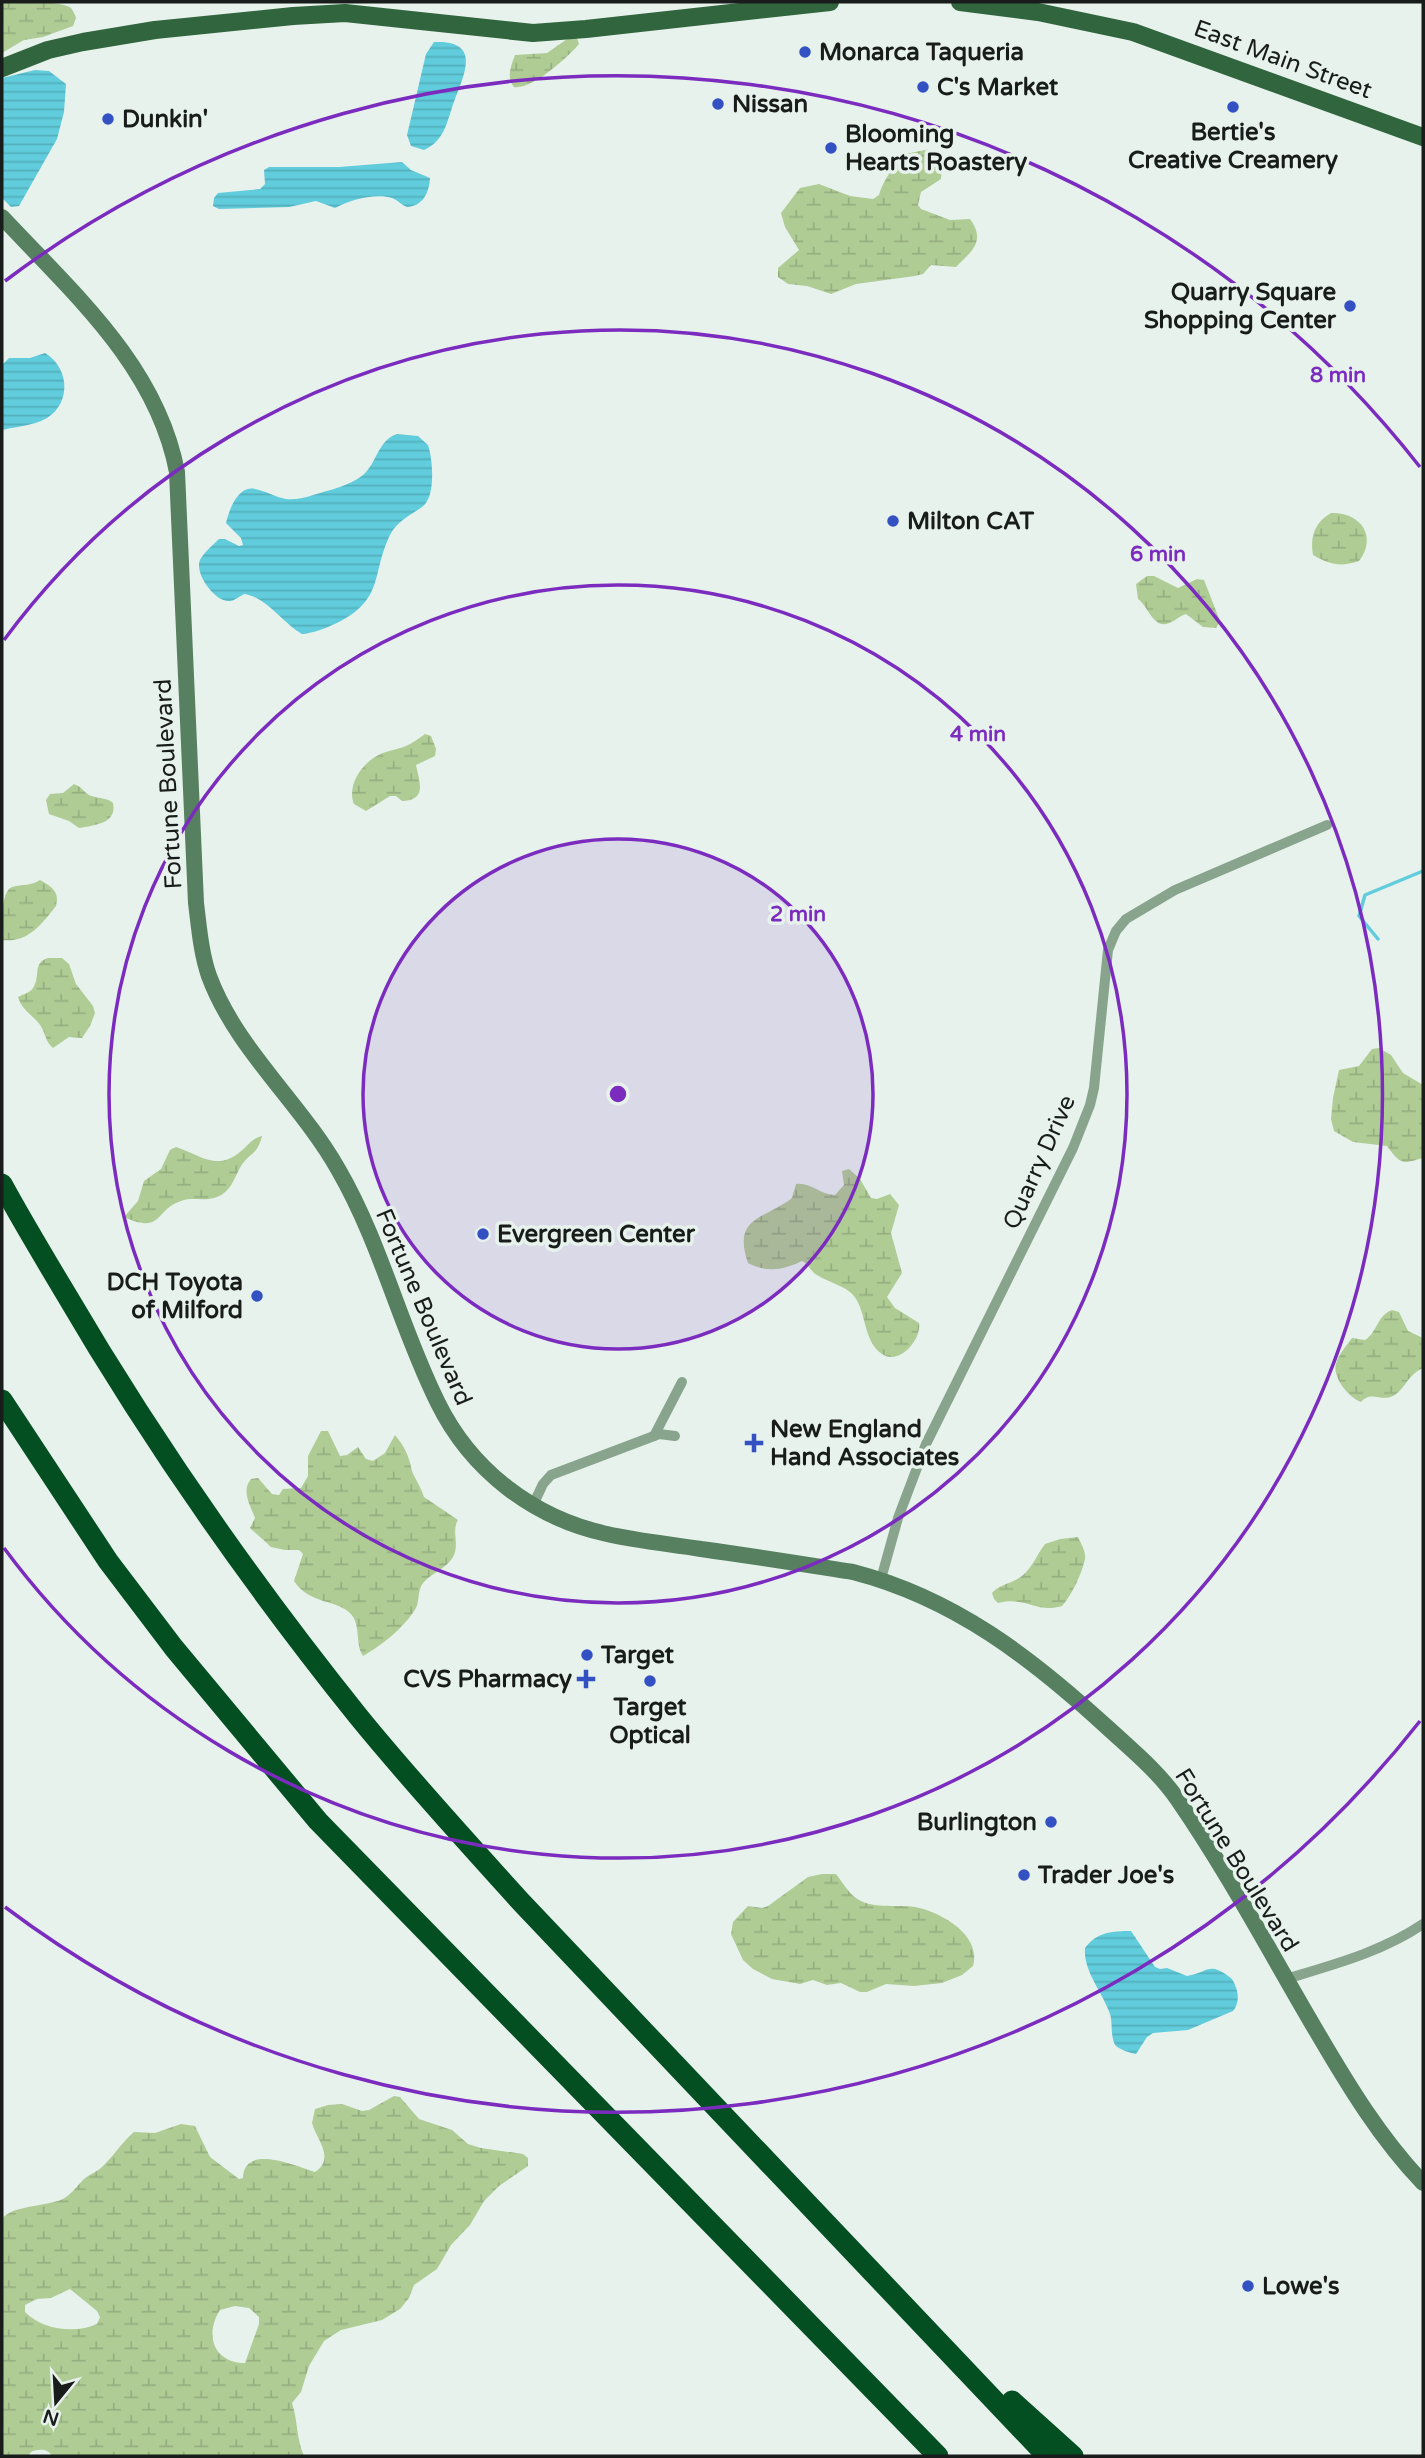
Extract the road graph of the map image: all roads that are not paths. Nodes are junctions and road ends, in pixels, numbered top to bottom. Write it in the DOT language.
graph roads {
  1 [pos="830,2"];
  2 [pos="960,2"];
  3 [pos="2,68"];
  4 [pos="1423,137"];
  5 [pos="2,217"];
  6 [pos="1327,824"];
  7 [pos="2,1184"];
  8 [pos="682,1382"];
  9 [pos="2,1400"];
  10 [pos="654,1436"];
  11 [pos="675,1436"];
  12 [pos="533,1505"];
  13 [pos="881,1579"];
  14 [pos="1423,1924"];
  15 [pos="1286,1979"];
  16 [pos="1423,2183"];
  17 [pos="893,2294"];
  18 [pos="938,2456"];
  19 [pos="1047,2456"];
  20 [pos="1073,2456"];
  1 -- 3 [label="main road"];
  2 -- 4 [label="main road, East Main Street"];
  5 -- 12 [label="main road, Fortune Boulevard"];
  6 -- 13 [label="street, Quarry Drive"];
  7 -- 17 [label="highway"];
  8 -- 10 [label="street"];
  9 -- 18 [label="highway"];
  10 -- 11 [label="street"];
  10 -- 12 [label="street"];
  12 -- 13 [label="main road, Fortune Boulevard"];
  13 -- 15 [label="main road, Fortune Boulevard"];
  14 -- 15 [label="street"];
  15 -- 16 [label="main road, Fortune Boulevard"];
  17 -- 19 [label="highway"];
  17 -- 20 [label="highway"];
}
